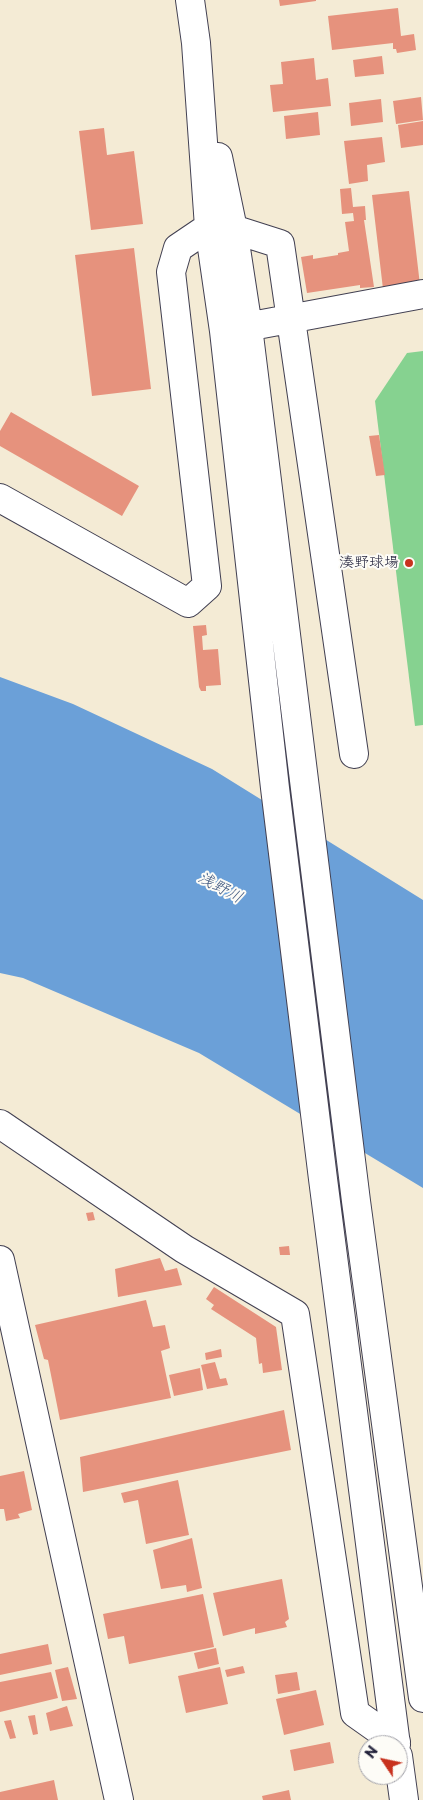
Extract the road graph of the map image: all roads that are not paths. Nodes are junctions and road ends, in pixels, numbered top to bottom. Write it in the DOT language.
graph roads {
  1 [pos="190,0"];
  2 [pos="221,228"];
  3 [pos="423,294"];
  4 [pos="292,319"];
  5 [pos="236,329"];
  6 [pos="0,498"];
  7 [pos="354,754"];
  8 [pos="0,1124"];
  9 [pos="0,1260"];
  10 [pos="423,1698"];
  11 [pos="381,1735"];
  12 [pos="395,1735"];
  13 [pos="402,1785"];
  14 [pos="120,1800"];
  15 [pos="404,1800"];
  1 -- 2 [label="street"];
  2 -- 4 [label="street"];
  2 -- 5 [label="street"];
  2 -- 6 [label="street"];
  3 -- 4 [label="street"];
  4 -- 5 [label="street"];
  4 -- 7 [label="street"];
  5 -- 10 [label="street"];
  5 -- 12 [label="street"];
  8 -- 11 [label="street"];
  9 -- 14 [label="street"];
  13 -- 15 [label="street"];
}
